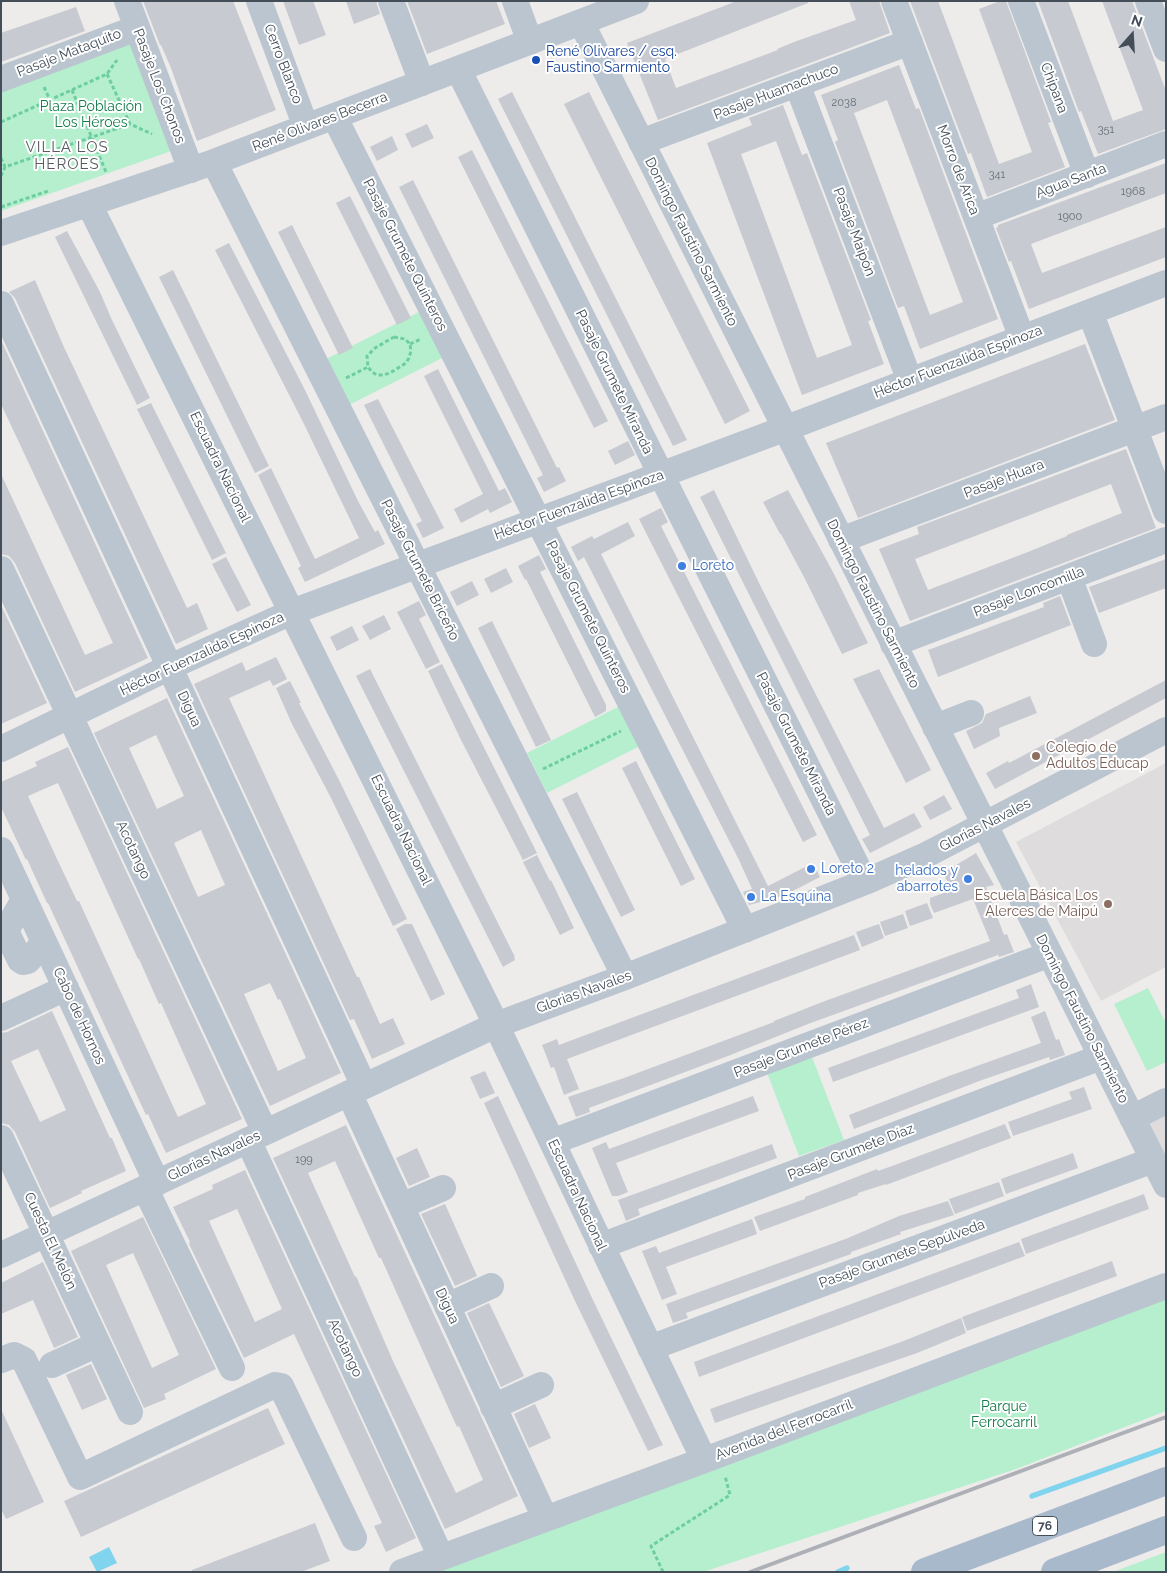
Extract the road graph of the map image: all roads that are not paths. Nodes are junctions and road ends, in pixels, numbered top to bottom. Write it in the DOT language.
graph roads {
  1 [pos="127,1"];
  2 [pos="259,1"];
  3 [pos="391,1"];
  4 [pos="515,1"];
  5 [pos="636,1"];
  6 [pos="894,1"];
  7 [pos="1021,1"];
  8 [pos="1148,1"];
  9 [pos="581,22"];
  10 [pos="137,28"];
  11 [pos="530,42"];
  12 [pos="910,42"];
  13 [pos="1166,49"];
  14 [pos="458,69"];
  15 [pos="1,79"];
  16 [pos="422,83"];
  17 [pos="797,84"];
  18 [pos="334,116"];
  19 [pos="306,127"];
  20 [pos="641,142"];
  21 [pos="1166,144"];
  22 [pos="203,166"];
  23 [pos="1087,174"];
  24 [pos="90,204"];
  25 [pos="976,217"];
  26 [pos="1,233"];
  27 [pos="1166,283"];
  28 [pos="1,304"];
  29 [pos="1090,312"];
  30 [pos="1022,338"];
  31 [pos="910,381"];
  32 [pos="1166,417"];
  33 [pos="785,428"];
  34 [pos="1134,429"];
  35 [pos="660,475"];
  36 [pos="1166,511"];
  37 [pos="539,520"];
  38 [pos="841,540"];
  39 [pos="1166,540"];
  40 [pos="417,565"];
  41 [pos="1,568"];
  42 [pos="1069,577"];
  43 [pos="292,612"];
  44 [pos="893,644"];
  45 [pos="1094,644"];
  46 [pos="170,667"];
  47 [pos="971,713"];
  48 [pos="70,716"];
  49 [pos="935,727"];
  50 [pos="1166,730"];
  51 [pos="1,749"];
  52 [pos="985,825"];
  53 [pos="1,850"];
  54 [pos="865,882"];
  55 [pos="745,930"];
  56 [pos="1050,954"];
  57 [pos="625,977"];
  58 [pos="66,988"];
  59 [pos="1,1018"];
  60 [pos="496,1025"];
  61 [pos="1101,1057"];
  62 [pos="356,1090"];
  63 [pos="1166,1101"];
  64 [pos="1132,1118"];
  65 [pos="257,1136"];
  66 [pos="1,1138"];
  67 [pos="552,1142"];
  68 [pos="1153,1160"];
  69 [pos="151,1185"];
  70 [pos="1166,1185"];
  71 [pos="443,1188"];
  72 [pos="401,1206"];
  73 [pos="46,1234"];
  74 [pos="601,1246"];
  75 [pos="1,1255"];
  76 [pos="491,1286"];
  77 [pos="1166,1286"];
  78 [pos="447,1306"];
  79 [pos="98,1344"];
  80 [pos="650,1348"];
  81 [pos="1,1360"];
  82 [pos="52,1365"];
  83 [pos="232,1368"];
  84 [pos="541,1385"];
  85 [pos="493,1407"];
  86 [pos="130,1412"];
  87 [pos="711,1458"];
  88 [pos="1166,1481"];
  89 [pos="545,1518"];
  90 [pos="1166,1530"];
  91 [pos="354,1538"];
  92 [pos="441,1557"];
  93 [pos="402,1572"];
  94 [pos="925,1572"];
  95 [pos="1054,1572"];
  1 -- 10 [label="street, Pasaje Los Chonos"];
  2 -- 19 [label="street, Cerro Blanco"];
  3 -- 16 [label="street"];
  4 -- 11 [label="street"];
  5 -- 9 [label="street, René Olivares Becerra"];
  6 -- 12 [label="street, Morro de Arica"];
  7 -- 23 [label="street, Chipana"];
  8 -- 13 [label="street"];
  9 -- 11 [label="street, René Olivares Becerra"];
  9 -- 20 [label="street, Domingo Faustino Sarmiento"];
  10 -- 15 [label="street, Pasaje Mataquito"];
  10 -- 22 [label="street, Pasaje Los Chonos"];
  11 -- 14 [label="street, René Olivares Becerra"];
  12 -- 17 [label="street, Pasaje Huamachuco"];
  12 -- 25 [label="street, Morro de Arica"];
  14 -- 16 [label="street, René Olivares Becerra"];
  14 -- 35 [label="street, Pasaje Grumete Miranda"];
  16 -- 18 [label="street, René Olivares Becerra"];
  17 -- 20 [label="street, Pasaje Huamachuco"];
  17 -- 31 [label="street, Pasaje Maipón"];
  18 -- 19 [label="street, René Olivares Becerra"];
  18 -- 37 [label="street, Pasaje Grumete Quinteros"];
  19 -- 22 [label="street, René Olivares Becerra"];
  20 -- 33 [label="street, Domingo Faustino Sarmiento"];
  21 -- 23 [label="street, Agua Santa"];
  22 -- 24 [label="street, René Olivares Becerra"];
  22 -- 40 [label="street, Pasaje Grumete Briceño"];
  23 -- 25 [label="street, Agua Santa"];
  24 -- 26 [label="street, René Olivares Becerra"];
  24 -- 43 [label="street, Escuadra Nacional"];
  25 -- 30 [label="street, Morro de Arica"];
  27 -- 29 [label="street, Héctor Fuenzalida Espinoza"];
  28 -- 46 [label="street, Digua"];
  29 -- 30 [label="street, Héctor Fuenzalida Espinoza"];
  29 -- 34 [label="street"];
  30 -- 31 [label="street, Héctor Fuenzalida Espinoza"];
  31 -- 33 [label="street, Héctor Fuenzalida Espinoza"];
  32 -- 34 [label="street, Pasaje Huara"];
  33 -- 35 [label="street, Héctor Fuenzalida Espinoza"];
  33 -- 38 [label="street, Domingo Faustino Sarmiento"];
  34 -- 36 [label="street"];
  34 -- 38 [label="street, Pasaje Huara"];
  35 -- 37 [label="street, Héctor Fuenzalida Espinoza"];
  35 -- 54 [label="street, Pasaje Grumete Miranda"];
  37 -- 40 [label="street, Héctor Fuenzalida Espinoza"];
  37 -- 55 [label="street, Pasaje Grumete Quinteros"];
  38 -- 44 [label="street, Domingo Faustino Sarmiento"];
  39 -- 42 [label="street, Pasaje Loncomilla"];
  40 -- 43 [label="street, Héctor Fuenzalida Espinoza"];
  40 -- 57 [label="street, Pasaje Grumete Briceño"];
  41 -- 48 [label="street, Acotango"];
  42 -- 44 [label="street, Pasaje Loncomilla"];
  42 -- 45 [label="street"];
  43 -- 46 [label="street, Héctor Fuenzalida Espinoza"];
  43 -- 60 [label="street, Escuadra Nacional"];
  44 -- 49 [label="street, Domingo Faustino Sarmiento"];
  46 -- 48 [label="street, Héctor Fuenzalida Espinoza"];
  46 -- 62 [label="street, Digua"];
  47 -- 49 [label="street"];
  48 -- 51 [label="street, Héctor Fuenzalida Espinoza"];
  48 -- 65 [label="street, Acotango"];
  49 -- 52 [label="street, Domingo Faustino Sarmiento"];
  50 -- 52 [label="street, Glorias Navales"];
  52 -- 54 [label="street, Glorias Navales"];
  52 -- 56 [label="street, Domingo Faustino Sarmiento"];
  53 -- 58 [label="street, Cabo de Hornos"];
  54 -- 55 [label="street, Glorias Navales"];
  55 -- 57 [label="street, Glorias Navales"];
  56 -- 61 [label="street, Domingo Faustino Sarmiento"];
  56 -- 67 [label="street, Pasaje Grumete Pérez"];
  57 -- 60 [label="street, Glorias Navales"];
  58 -- 59 [label="street"];
  58 -- 69 [label="street, Cabo de Hornos"];
  60 -- 62 [label="street, Glorias Navales"];
  60 -- 67 [label="street, Escuadra Nacional"];
  61 -- 64 [label="street, Domingo Faustino Sarmiento"];
  61 -- 74 [label="street, Pasaje Grumete Díaz"];
  62 -- 65 [label="street, Glorias Navales"];
  62 -- 72 [label="street, Digua"];
  63 -- 64 [label="street"];
  64 -- 68 [label="street, Domingo Faustino Sarmiento"];
  65 -- 69 [label="street, Glorias Navales"];
  65 -- 92 [label="street, Acotango"];
  66 -- 73 [label="street, Cuesta El Melón"];
  67 -- 74 [label="street, Escuadra Nacional"];
  68 -- 70 [label="street, Domingo Faustino Sarmiento"];
  68 -- 80 [label="street, Pasaje Grumete Sepúlveda"];
  69 -- 73 [label="street, Glorias Navales"];
  69 -- 83 [label="street, Cabo de Hornos"];
  71 -- 72 [label="street"];
  72 -- 78 [label="street, Digua"];
  73 -- 75 [label="street, Glorias Navales"];
  73 -- 79 [label="street, Cuesta El Melón"];
  74 -- 80 [label="street, Escuadra Nacional"];
  76 -- 78 [label="street"];
  77 -- 87 [label="street, Avenida del Ferrocarril"];
  78 -- 85 [label="street, Digua"];
  79 -- 82 [label="street"];
  79 -- 86 [label="street, Cuesta El Melón"];
  80 -- 87 [label="street, Escuadra Nacional"];
  81 -- 91 [label="street"];
  84 -- 85 [label="street"];
  85 -- 89 [label="street, Digua"];
  87 -- 89 [label="street, Avenida del Ferrocarril"];
  88 -- 94 [label="main road, 76"];
  89 -- 92 [label="street, Avenida del Ferrocarril"];
  90 -- 95 [label="main road"];
  92 -- 93 [label="street, Avenida del Ferrocarril"];
}
